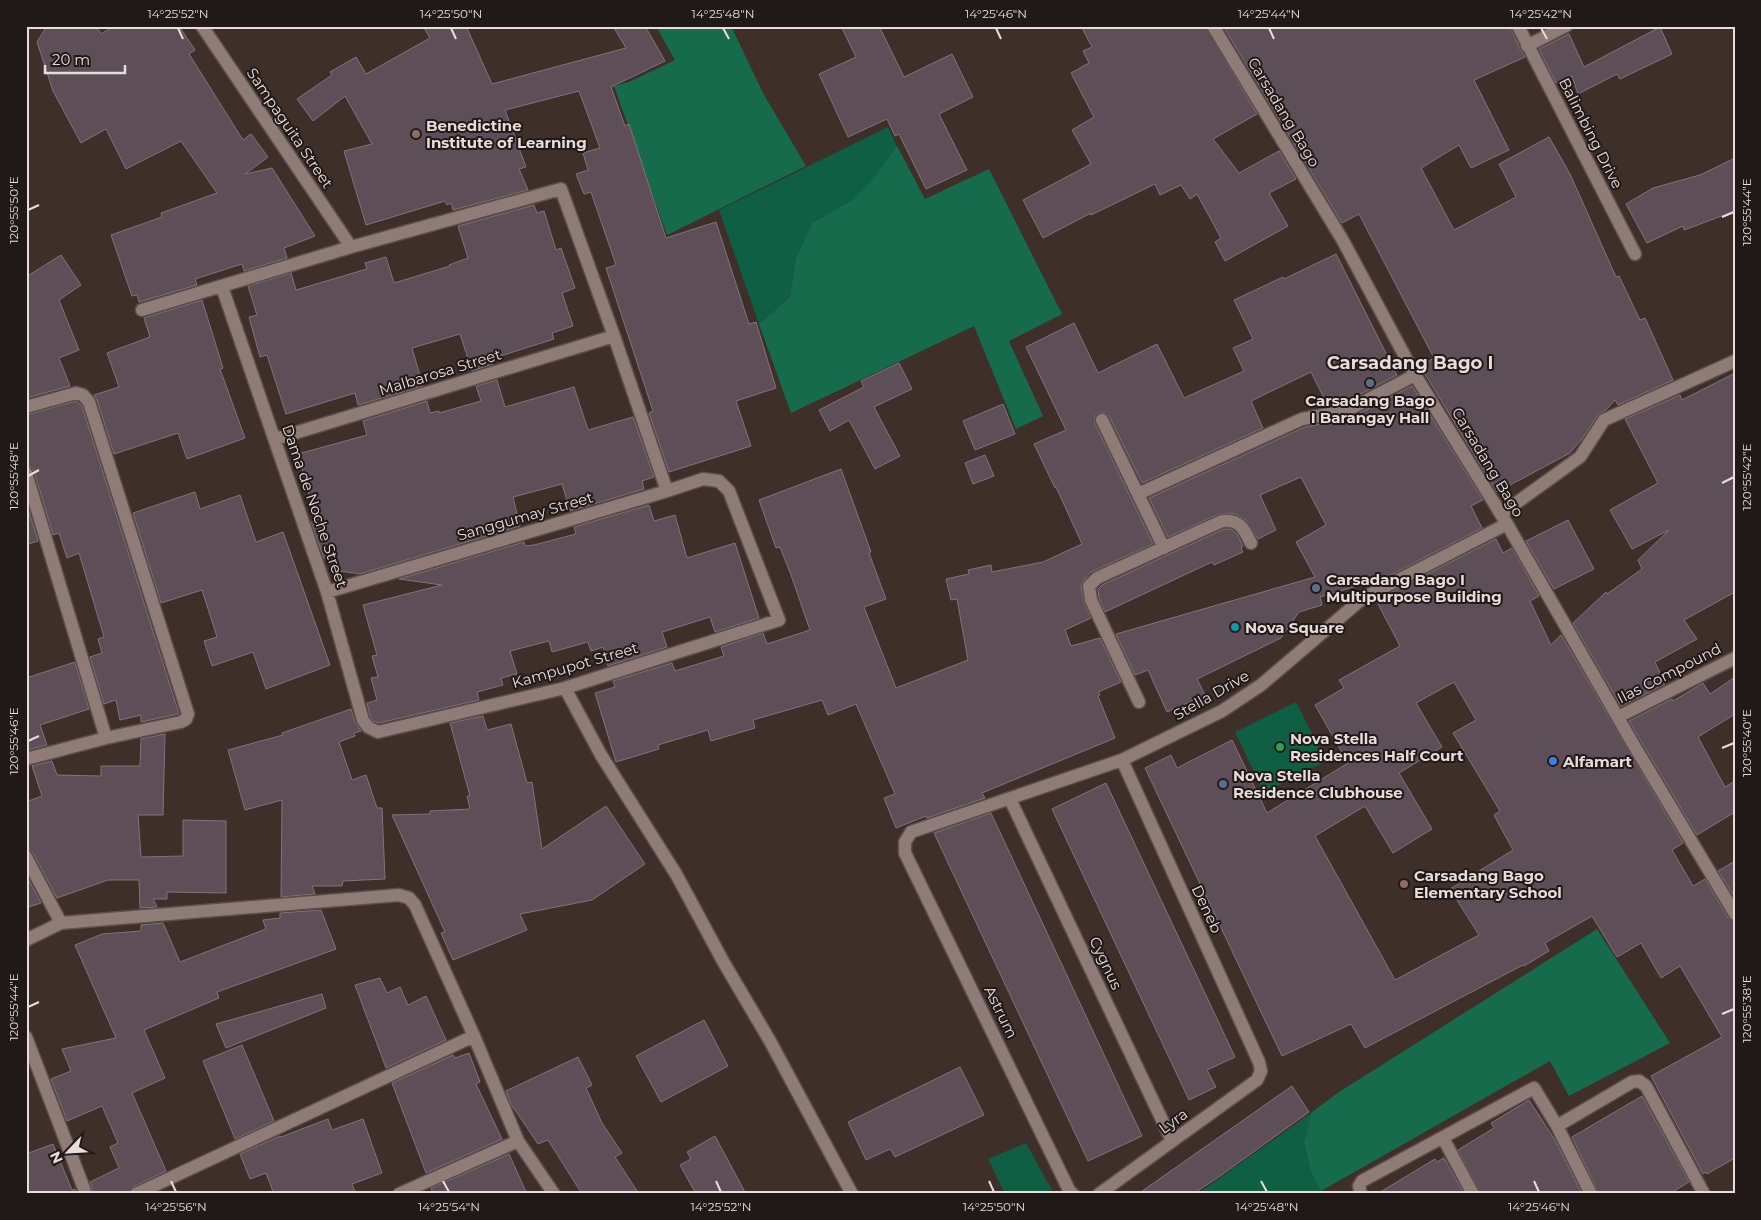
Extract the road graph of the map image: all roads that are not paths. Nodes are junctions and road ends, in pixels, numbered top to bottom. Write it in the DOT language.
graph roads {
  1 [pos="202,26"];
  2 [pos="1213,26"];
  3 [pos="1518,26"];
  4 [pos="1566,26"];
  5 [pos="1527,46"];
  6 [pos="351,247"];
  7 [pos="1635,254"];
  8 [pos="222,287"];
  9 [pos="142,310"];
  10 [pos="614,336"];
  11 [pos="1735,361"];
  12 [pos="1415,375"];
  13 [pos="26,407"];
  14 [pos="1102,420"];
  15 [pos="275,439"];
  16 [pos="26,473"];
  17 [pos="667,491"];
  18 [pos="1138,494"];
  19 [pos="1504,519"];
  20 [pos="1252,543"];
  21 [pos="1164,548"];
  22 [pos="327,592"];
  23 [pos="779,620"];
  24 [pos="1735,658"];
  25 [pos="565,688"];
  26 [pos="1139,702"];
  27 [pos="1618,717"];
  28 [pos="378,732"];
  29 [pos="106,738"];
  30 [pos="26,759"];
  31 [pos="1122,760"];
  32 [pos="1010,799"];
  33 [pos="905,842"];
  34 [pos="26,856"];
  35 [pos="1735,914"];
  36 [pos="61,923"];
  37 [pos="26,940"];
  38 [pos="474,1036"];
  39 [pos="26,1037"];
  40 [pos="1262,1071"];
  41 [pos="1558,1126"];
  42 [pos="1443,1138"];
  43 [pos="518,1141"];
  44 [pos="1172,1141"];
  45 [pos="86,1194"];
  46 [pos="136,1194"];
  47 [pos="399,1194"];
  48 [pos="554,1194"];
  49 [pos="852,1194"];
  50 [pos="1074,1194"];
  51 [pos="1099,1194"];
  52 [pos="1361,1194"];
  53 [pos="1473,1194"];
  54 [pos="1591,1194"];
  55 [pos="1704,1194"];
  1 -- 6 [label="street, Sampaguita Street"];
  2 -- 12 [label="street, Carsadang Bago"];
  3 -- 5 [label="street, Balimbing Drive"];
  4 -- 5 [label="street"];
  5 -- 7 [label="street, Balimbing Drive"];
  6 -- 8 [label="street"];
  6 -- 10 [label="street"];
  8 -- 9 [label="street"];
  8 -- 15 [label="street, Dama de Noche Street"];
  10 -- 15 [label="street, Malbarosa Street"];
  10 -- 17 [label="street"];
  11 -- 19 [label="street, Stella Drive"];
  12 -- 18 [label="street"];
  12 -- 19 [label="street, Carsadang Bago"];
  13 -- 29 [label="street"];
  14 -- 18 [label="street"];
  15 -- 22 [label="street, Dama de Noche Street"];
  16 -- 29 [label="street"];
  17 -- 22 [label="street, Sanggumay Street"];
  17 -- 23 [label="street, Sanggumay Street"];
  18 -- 21 [label="street"];
  19 -- 27 [label="street, Carsadang Bago"];
  19 -- 31 [label="street, Stella Drive"];
  20 -- 21 [label="street"];
  21 -- 26 [label="street"];
  22 -- 28 [label="street, Dama de Noche Street"];
  23 -- 25 [label="street, Kampupot Street"];
  24 -- 27 [label="street, Ilas Compound"];
  25 -- 28 [label="street, Kampupot Street"];
  25 -- 49 [label="street"];
  27 -- 35 [label="street, Carsadang Bago"];
  29 -- 30 [label="street"];
  31 -- 32 [label="street, Stella Drive"];
  31 -- 40 [label="street, Deneb"];
  32 -- 33 [label="street, Stella Drive"];
  32 -- 44 [label="street, Cygnus"];
  33 -- 50 [label="street, Astrum"];
  34 -- 36 [label="street"];
  36 -- 37 [label="street"];
  36 -- 38 [label="street"];
  38 -- 43 [label="street"];
  38 -- 46 [label="street"];
  39 -- 45 [label="street"];
  40 -- 44 [label="street, Lyra"];
  41 -- 42 [label="street"];
  41 -- 54 [label="street"];
  41 -- 55 [label="street"];
  42 -- 52 [label="street"];
  42 -- 53 [label="street"];
  43 -- 47 [label="street"];
  43 -- 48 [label="street"];
  44 -- 51 [label="street, Lyra"];
}
